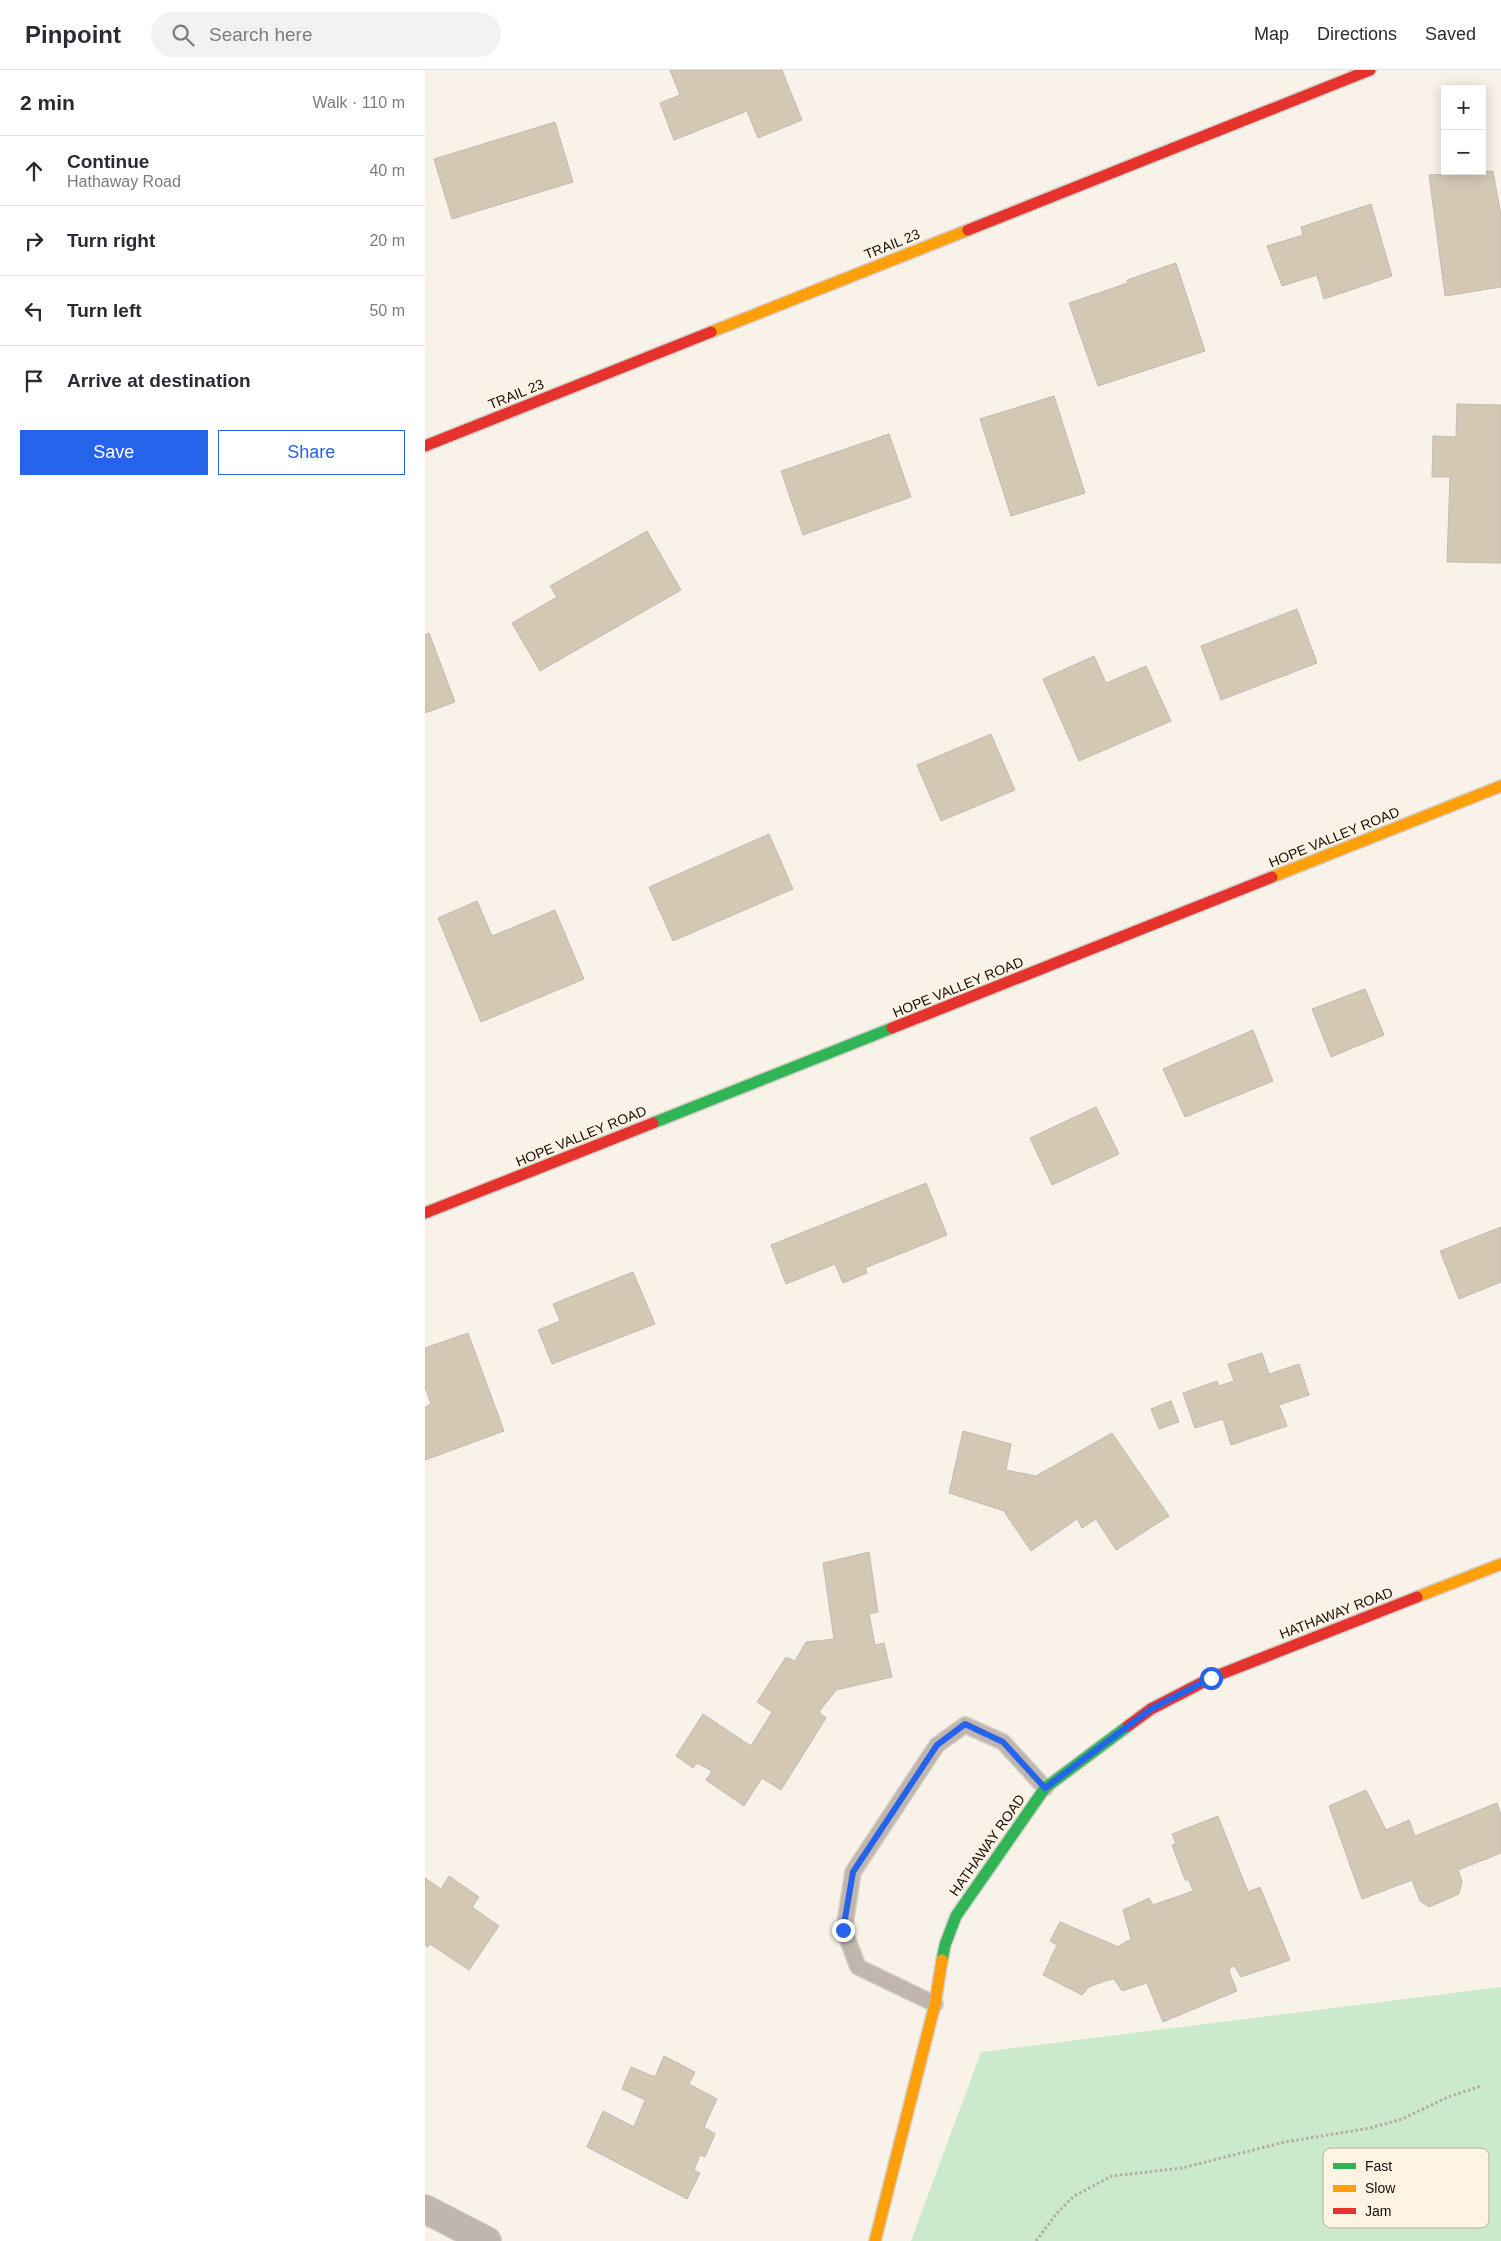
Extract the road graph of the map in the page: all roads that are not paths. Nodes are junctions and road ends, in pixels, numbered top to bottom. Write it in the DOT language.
graph roads {
  1 [pos="1370,70"];
  2 [pos="425,446"];
  3 [pos="1501,786"];
  4 [pos="425,1214"];
  5 [pos="1501,1564"];
  6 [pos="1045,1788"];
  7 [pos="935,2004"];
  8 [pos="425,2209"];
  9 [pos="487,2241"];
  10 [pos="875,2241"];
  1 -- 2 [label="street, TRAIL 23"];
  3 -- 4 [label="street, HOPE VALLEY ROAD"];
  5 -- 6 [label="street, HATHAWAY ROAD"];
  6 -- 7 [label="street, HATHAWAY ROAD"];
  6 -- 7 [label="lane"];
  7 -- 10 [label="street, HATHAWAY ROAD"];
  8 -- 9 [label="street"];
}
